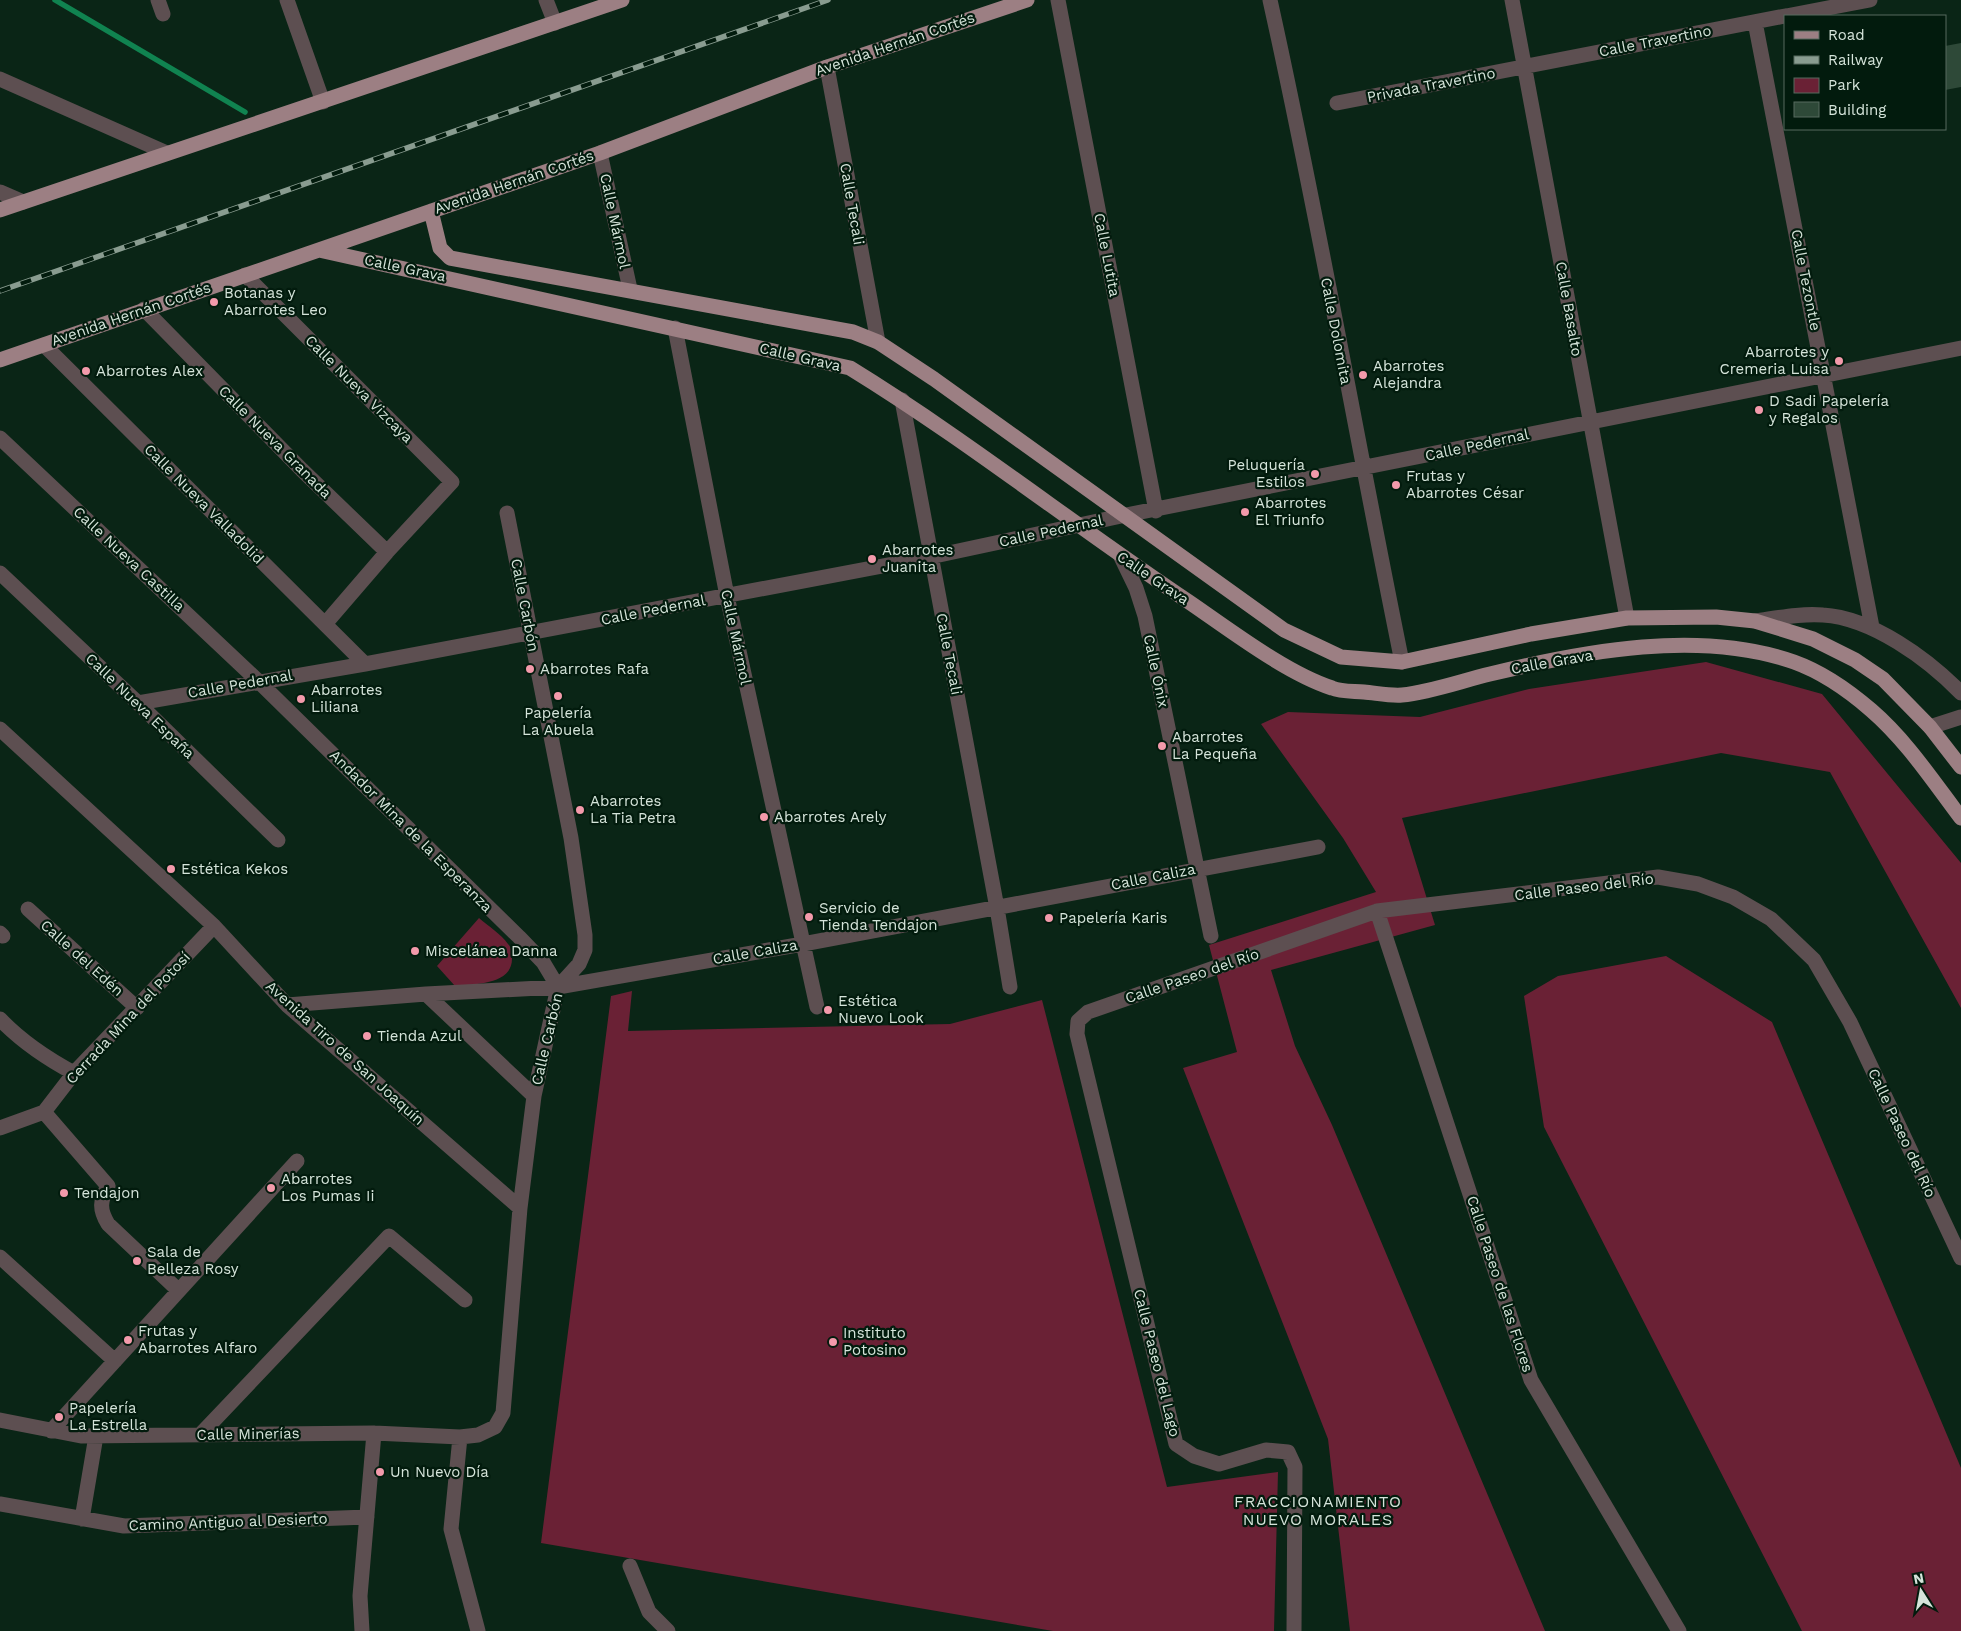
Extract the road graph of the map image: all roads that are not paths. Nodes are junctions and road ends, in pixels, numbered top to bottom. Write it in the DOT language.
graph roads {
  1 [pos="288,0"];
  2 [pos="546,0"];
  3 [pos="622,0"];
  4 [pos="1027,0"];
  5 [pos="1058,0"];
  6 [pos="1270,0"];
  7 [pos="1512,0"];
  8 [pos="1870,0"];
  9 [pos="1790,15"];
  10 [pos="1784,16"];
  11 [pos="1756,22"];
  12 [pos="555,23"];
  13 [pos="1524,66"];
  14 [pos="827,67"];
  15 [pos="0,79"];
  16 [pos="323,102"];
  17 [pos="1337,103"];
  18 [pos="167,153"];
  19 [pos="600,153"];
  20 [pos="0,192"];
  21 [pos="23,202"];
  22 [pos="0,210"];
  23 [pos="431,210"];
  24 [pos="320,250"];
  25 [pos="245,274"];
  26 [pos="630,289"];
  27 [pos="144,309"];
  28 [pos="674,328"];
  29 [pos="878,342"];
  30 [pos="44,345"];
  31 [pos="1961,348"];
  32 [pos="0,360"];
  33 [pos="1824,374"];
  34 [pos="902,400"];
  35 [pos="1590,422"];
  36 [pos="0,438"];
  37 [pos="1362,468"];
  38 [pos="1156,511"];
  39 [pos="507,513"];
  40 [pos="1126,516"];
  41 [pos="1080,525"];
  42 [pos="387,552"];
  43 [pos="930,557"];
  44 [pos="1121,557"];
  45 [pos="0,573"];
  46 [pos="727,596"];
  47 [pos="1627,618"];
  48 [pos="1755,621"];
  49 [pos="325,624"];
  50 [pos="1872,627"];
  51 [pos="531,633"];
  52 [pos="1402,662"];
  53 [pos="365,664"];
  54 [pos="257,680"];
  55 [pos="1961,693"];
  56 [pos="138,703"];
  57 [pos="1961,717"];
  58 [pos="1930,727"];
  59 [pos="0,729"];
  60 [pos="1961,767"];
  61 [pos="1961,818"];
  62 [pos="278,840"];
  63 [pos="1318,847"];
  64 [pos="1198,869"];
  65 [pos="997,908"];
  66 [pos="28,909"];
  67 [pos="1378,911"];
  68 [pos="214,926"];
  69 [pos="1211,936"];
  70 [pos="803,944"];
  71 [pos="558,987"];
  72 [pos="1010,987"];
  73 [pos="426,994"];
  74 [pos="288,1005"];
  75 [pos="816,1007"];
  76 [pos="137,1008"];
  77 [pos="0,1019"];
  78 [pos="1078,1021"];
  79 [pos="74,1073"];
  80 [pos="534,1096"];
  81 [pos="44,1112"];
  82 [pos="0,1128"];
  83 [pos="298,1161"];
  84 [pos="520,1208"];
  85 [pos="0,1257"];
  86 [pos="1961,1258"];
  87 [pos="178,1290"];
  88 [pos="465,1300"];
  89 [pos="115,1361"];
  90 [pos="0,1420"];
  91 [pos="495,1427"];
  92 [pos="51,1431"];
  93 [pos="374,1433"];
  94 [pos="200,1435"];
  95 [pos="96,1436"];
  96 [pos="460,1437"];
  97 [pos="0,1504"];
  98 [pos="367,1517"];
  99 [pos="82,1519"];
  100 [pos="630,1566"];
  101 [pos="476,1630"];
  102 [pos="362,1631"];
  103 [pos="668,1631"];
  104 [pos="1294,1631"];
  105 [pos="1679,1631"];
  1 -- 16 [label="street"];
  2 -- 12 [label="street"];
  3 -- 12 [label="main road"];
  4 -- 14 [label="main road, Avenida Hernán Cortés"];
  5 -- 38 [label="street, Calle Lutita"];
  6 -- 37 [label="street, Calle Dolomita"];
  7 -- 13 [label="street, Calle Basalto"];
  8 -- 9 [label="street, Calle Travertino"];
  10 -- 11 [label="street, Calle Travertino"];
  11 -- 13 [label="street, Calle Travertino"];
  11 -- 33 [label="street, Calle Tezontle"];
  12 -- 16 [label="main road"];
  13 -- 17 [label="street, Privada Travertino"];
  13 -- 35 [label="street, Calle Basalto"];
  14 -- 19 [label="main road, Avenida Hernán Cortés"];
  14 -- 29 [label="street, Calle Tecali"];
  15 -- 18 [label="street"];
  16 -- 18 [label="main road"];
  18 -- 21 [label="main road"];
  19 -- 23 [label="main road, Avenida Hernán Cortés"];
  19 -- 26 [label="street, Calle Mármol"];
  20 -- 21 [label="street"];
  21 -- 22 [label="main road"];
  23 -- 24 [label="main road, Avenida Hernán Cortés"];
  23 -- 26 [label="main road, Calle Grava"];
  24 -- 25 [label="main road, Avenida Hernán Cortés"];
  24 -- 28 [label="main road, Calle Grava"];
  25 -- 27 [label="main road, Avenida Hernán Cortés"];
  25 -- 42 [label="street, Calle Nueva Vizcaya"];
  26 -- 29 [label="main road, Calle Grava"];
  27 -- 30 [label="main road, Avenida Hernán Cortés"];
  27 -- 42 [label="street, Calle Nueva Granada"];
  28 -- 34 [label="main road, Calle Grava"];
  28 -- 46 [label="street, Calle Mármol"];
  29 -- 40 [label="main road, Calle Grava"];
  30 -- 32 [label="main road, Avenida Hernán Cortés"];
  30 -- 49 [label="street, Calle Nueva Valladolid"];
  31 -- 33 [label="street, Calle Pedernal"];
  33 -- 35 [label="street, Calle Pedernal"];
  33 -- 50 [label="street, Calle Tezontle"];
  34 -- 41 [label="main road, Calle Grava"];
  34 -- 43 [label="street, Calle Tecali"];
  35 -- 37 [label="street, Calle Pedernal"];
  35 -- 47 [label="street, Calle Basalto"];
  36 -- 54 [label="street, Calle Nueva Castilla"];
  37 -- 38 [label="street, Calle Pedernal"];
  37 -- 52 [label="street, Calle Dolomita"];
  38 -- 40 [label="street, Calle Pedernal"];
  39 -- 51 [label="street, Calle Carbón"];
  40 -- 41 [label="street, Calle Pedernal"];
  40 -- 52 [label="main road, Calle Grava"];
  41 -- 43 [label="street, Calle Pedernal"];
  41 -- 44 [label="main road, Calle Grava"];
  42 -- 49 [label="street"];
  43 -- 46 [label="street, Calle Pedernal"];
  43 -- 65 [label="street, Calle Tecali"];
  44 -- 61 [label="main road, Calle Grava"];
  44 -- 64 [label="street, Calle Ónix"];
  45 -- 56 [label="street, Calle Nueva España"];
  46 -- 51 [label="street, Calle Pedernal"];
  46 -- 70 [label="street, Calle Mármol"];
  47 -- 48 [label="main road, Calle Grava"];
  47 -- 52 [label="main road, Calle Grava"];
  48 -- 50 [label="street"];
  48 -- 58 [label="main road, Calle Grava"];
  49 -- 53 [label="street, Calle Nueva Valladolid"];
  50 -- 55 [label="street"];
  51 -- 53 [label="street, Calle Pedernal"];
  51 -- 71 [label="street, Calle Carbón"];
  53 -- 54 [label="street, Calle Pedernal"];
  54 -- 56 [label="street, Calle Pedernal"];
  54 -- 71 [label="street, Andador Mina de la Esperanza"];
  56 -- 62 [label="street, Calle Nueva España"];
  57 -- 58 [label="street"];
  58 -- 60 [label="main road, Calle Grava"];
  59 -- 68 [label="street, Avenida Tiro de San Joaquín"];
  63 -- 64 [label="street, Calle Caliza"];
  64 -- 65 [label="street, Calle Caliza"];
  64 -- 69 [label="street, Calle Ónix"];
  65 -- 70 [label="street, Calle Caliza"];
  65 -- 72 [label="street, Calle Tecali"];
  66 -- 76 [label="street, Calle del Edén"];
  67 -- 78 [label="street, Calle Paseo del Río"];
  67 -- 86 [label="street, Calle Paseo del Río"];
  67 -- 105 [label="street, Calle Paseo de las Flores"];
  68 -- 74 [label="street, Avenida Tiro de San Joaquín"];
  68 -- 76 [label="street, Cerrada Mina del Potosí"];
  70 -- 71 [label="street, Calle Caliza"];
  70 -- 75 [label="street, Calle Mármol"];
  71 -- 73 [label="street, Calle Caliza"];
  71 -- 80 [label="street, Calle Carbón"];
  73 -- 74 [label="street, Calle Caliza"];
  73 -- 80 [label="street"];
  74 -- 84 [label="street, Avenida Tiro de San Joaquín"];
  76 -- 79 [label="street, Cerrada Mina del Potosí"];
  77 -- 79 [label="street"];
  78 -- 104 [label="street, Calle Paseo del Lago"];
  79 -- 81 [label="street, Cerrada Mina del Potosí"];
  80 -- 84 [label="street, Calle Carbón"];
  81 -- 82 [label="street"];
  81 -- 87 [label="street"];
  83 -- 87 [label="street"];
  84 -- 91 [label="street, Calle Carbón"];
  85 -- 89 [label="street"];
  87 -- 89 [label="street"];
  88 -- 94 [label="street"];
  89 -- 92 [label="street"];
  90 -- 92 [label="street, Calle Minerías"];
  91 -- 96 [label="street, Calle Minerías"];
  92 -- 95 [label="street, Calle Minerías"];
  93 -- 94 [label="street, Calle Minerías"];
  93 -- 96 [label="street, Calle Minerías"];
  93 -- 98 [label="street"];
  94 -- 95 [label="street, Calle Minerías"];
  95 -- 99 [label="street"];
  96 -- 101 [label="street"];
  97 -- 99 [label="street, Camino Antiguo al Desierto"];
  98 -- 99 [label="street, Camino Antiguo al Desierto"];
  98 -- 102 [label="street"];
  100 -- 103 [label="street"];
}
